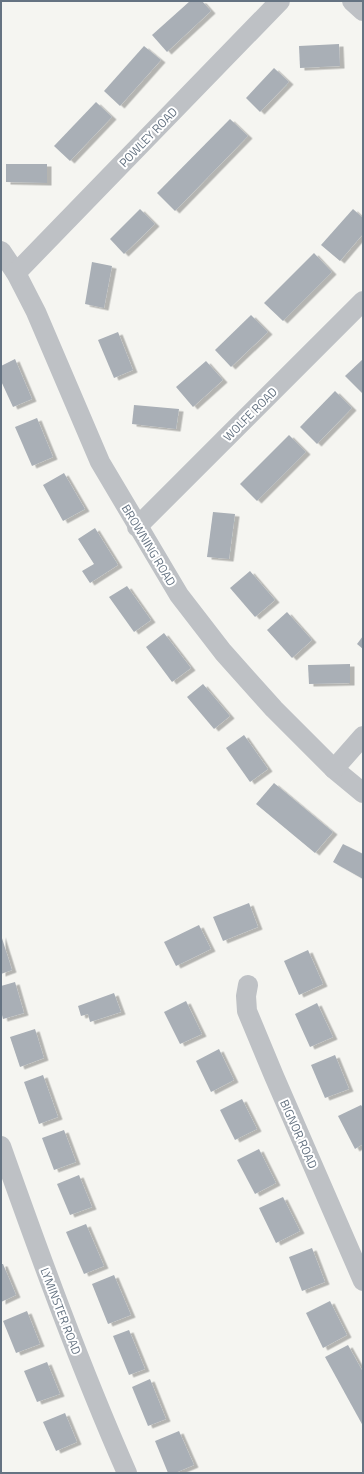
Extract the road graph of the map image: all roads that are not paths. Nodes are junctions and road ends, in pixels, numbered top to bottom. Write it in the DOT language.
graph roads {
  1 [pos="280,1"];
  2 [pos="352,1"];
  3 [pos="363,11"];
  4 [pos="1,251"];
  5 [pos="16,272"];
  6 [pos="363,301"];
  7 [pos="137,527"];
  8 [pos="363,736"];
  9 [pos="334,769"];
  10 [pos="363,793"];
  11 [pos="248,985"];
  12 [pos="1,1146"];
  13 [pos="363,1281"];
  14 [pos="127,1473"];
  1 -- 5 [label="street, POWLEY ROAD"];
  2 -- 3 [label="street"];
  4 -- 5 [label="street, BROWNING ROAD"];
  5 -- 7 [label="street, BROWNING ROAD"];
  6 -- 7 [label="street, WOLFE ROAD"];
  7 -- 9 [label="street, BROWNING ROAD"];
  8 -- 9 [label="street"];
  9 -- 10 [label="street, BROWNING ROAD"];
  11 -- 13 [label="street, BIGNOR ROAD"];
  12 -- 14 [label="street, LYMINSTER ROAD"];
}
